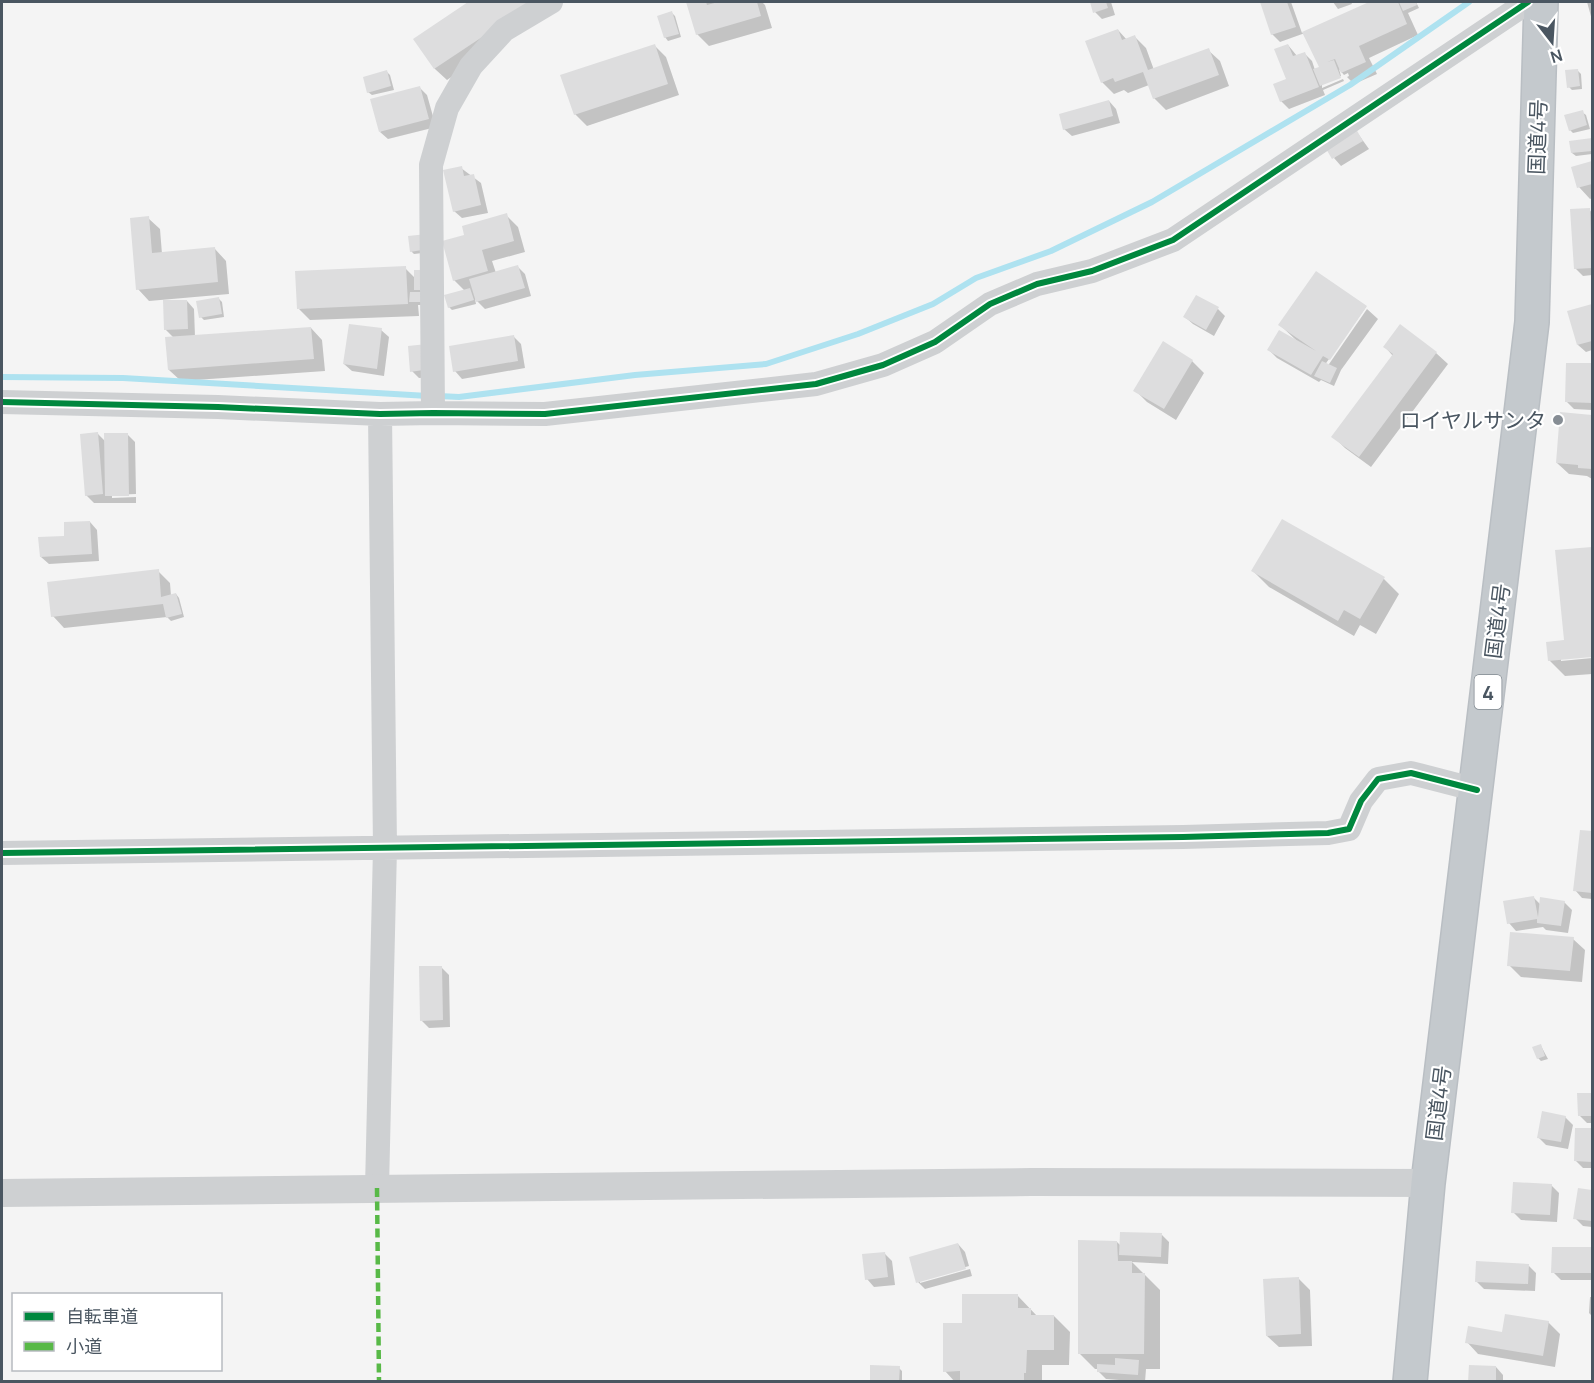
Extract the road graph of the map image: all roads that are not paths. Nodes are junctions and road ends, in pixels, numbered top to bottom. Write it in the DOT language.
graph roads {
  1 [pos="551,2"];
  2 [pos="1528,2"];
  3 [pos="1541,2"];
  4 [pos="433,400"];
  5 [pos="2,402"];
  6 [pos="380,414"];
  7 [pos="1477,790"];
  8 [pos="385,848"];
  9 [pos="2,853"];
  10 [pos="1428,1183"];
  11 [pos="377,1188"];
  12 [pos="2,1193"];
  13 [pos="1410,1382"];
  1 -- 4 [label="street"];
  2 -- 4 [label="street"];
  3 -- 7 [label="highway, 国道4号 / 4"];
  4 -- 6 [label="street"];
  5 -- 6 [label="street"];
  6 -- 8 [label="street"];
  7 -- 8 [label="street"];
  7 -- 10 [label="highway, 国道4号 / 4"];
  8 -- 9 [label="street"];
  8 -- 11 [label="street"];
  10 -- 11 [label="street"];
  10 -- 13 [label="highway, 国道4号 / 4"];
  11 -- 12 [label="street"];
}
